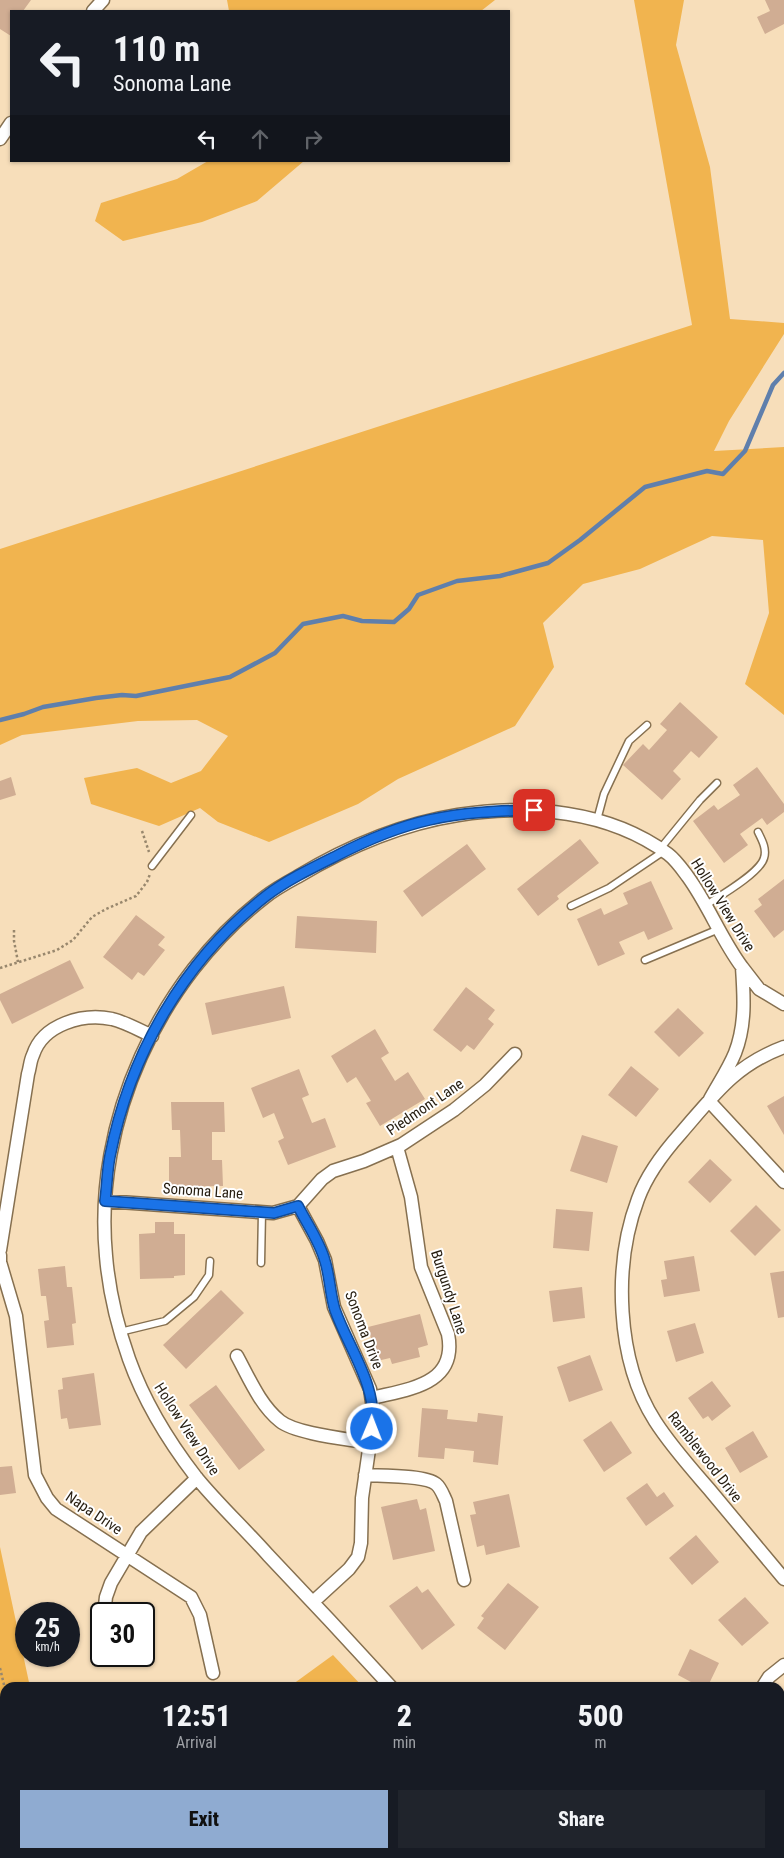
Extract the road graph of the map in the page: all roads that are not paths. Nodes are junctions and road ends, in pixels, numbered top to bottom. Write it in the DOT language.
graph roads {
  1 [pos="103,0"];
  2 [pos="94,10"];
  3 [pos="10,124"];
  4 [pos="0,139"];
  5 [pos="647,724"];
  6 [pos="717,783"];
  7 [pos="191,815"];
  8 [pos="597,820"];
  9 [pos="758,832"];
  10 [pos="662,850"];
  11 [pos="152,866"];
  12 [pos="571,906"];
  13 [pos="706,906"];
  14 [pos="719,929"];
  15 [pos="645,960"];
  16 [pos="742,967"];
  17 [pos="784,1004"];
  18 [pos="152,1036"];
  19 [pos="784,1047"];
  20 [pos="515,1054"];
  21 [pos="709,1101"];
  22 [pos="397,1147"];
  23 [pos="784,1182"];
  24 [pos="105,1201"];
  25 [pos="298,1206"];
  26 [pos="262,1212"];
  27 [pos="0,1250"];
  28 [pos="0,1255"];
  29 [pos="210,1261"];
  30 [pos="261,1263"];
  31 [pos="120,1332"];
  32 [pos="237,1356"];
  33 [pos="372,1398"];
  34 [pos="370,1443"];
  35 [pos="365,1475"];
  36 [pos="197,1478"];
  37 [pos="128,1554"];
  38 [pos="784,1579"];
  39 [pos="464,1580"];
  40 [pos="105,1602"];
  41 [pos="313,1602"];
  42 [pos="784,1665"];
  43 [pos="213,1673"];
  44 [pos="386,1682"];
  45 [pos="766,1682"];
  1 -- 2 [label="street"];
  3 -- 4 [label="street"];
  5 -- 8 [label="lane"];
  6 -- 10 [label="lane"];
  7 -- 11 [label="lane"];
  8 -- 10 [label="street, Hollow View Drive"];
  8 -- 18 [label="street, Hollow View Drive"];
  9 -- 13 [label="lane"];
  10 -- 12 [label="lane"];
  10 -- 13 [label="street, Hollow View Drive"];
  13 -- 14 [label="street, Hollow View Drive"];
  14 -- 15 [label="lane"];
  14 -- 16 [label="street, Hollow View Drive"];
  16 -- 17 [label="street, Hollow View Drive"];
  16 -- 21 [label="street, Hollow View Drive"];
  18 -- 24 [label="street, Hollow View Drive"];
  18 -- 27 [label="street"];
  19 -- 21 [label="street, Ramblewood Drive"];
  20 -- 22 [label="street, Piedmont Lane"];
  21 -- 23 [label="street"];
  21 -- 38 [label="street, Ramblewood Drive"];
  22 -- 25 [label="street, Piedmont Lane"];
  22 -- 33 [label="street, Burgundy Lane"];
  24 -- 26 [label="street, Sonoma Lane"];
  24 -- 31 [label="street, Hollow View Drive"];
  25 -- 26 [label="street, Sonoma Lane"];
  25 -- 33 [label="street, Sonoma Drive"];
  26 -- 30 [label="lane"];
  28 -- 37 [label="street, Napa Drive"];
  29 -- 31 [label="lane"];
  31 -- 36 [label="street, Hollow View Drive"];
  32 -- 34 [label="street"];
  33 -- 34 [label="street, Sonoma Drive"];
  34 -- 35 [label="street, Sonoma Drive"];
  35 -- 39 [label="street"];
  35 -- 41 [label="street, Sonoma Drive"];
  36 -- 37 [label="street"];
  36 -- 41 [label="street, Hollow View Drive"];
  37 -- 40 [label="street"];
  37 -- 43 [label="street, Napa Drive"];
  41 -- 44 [label="street, Hollow View Drive"];
  42 -- 45 [label="street"];
}
